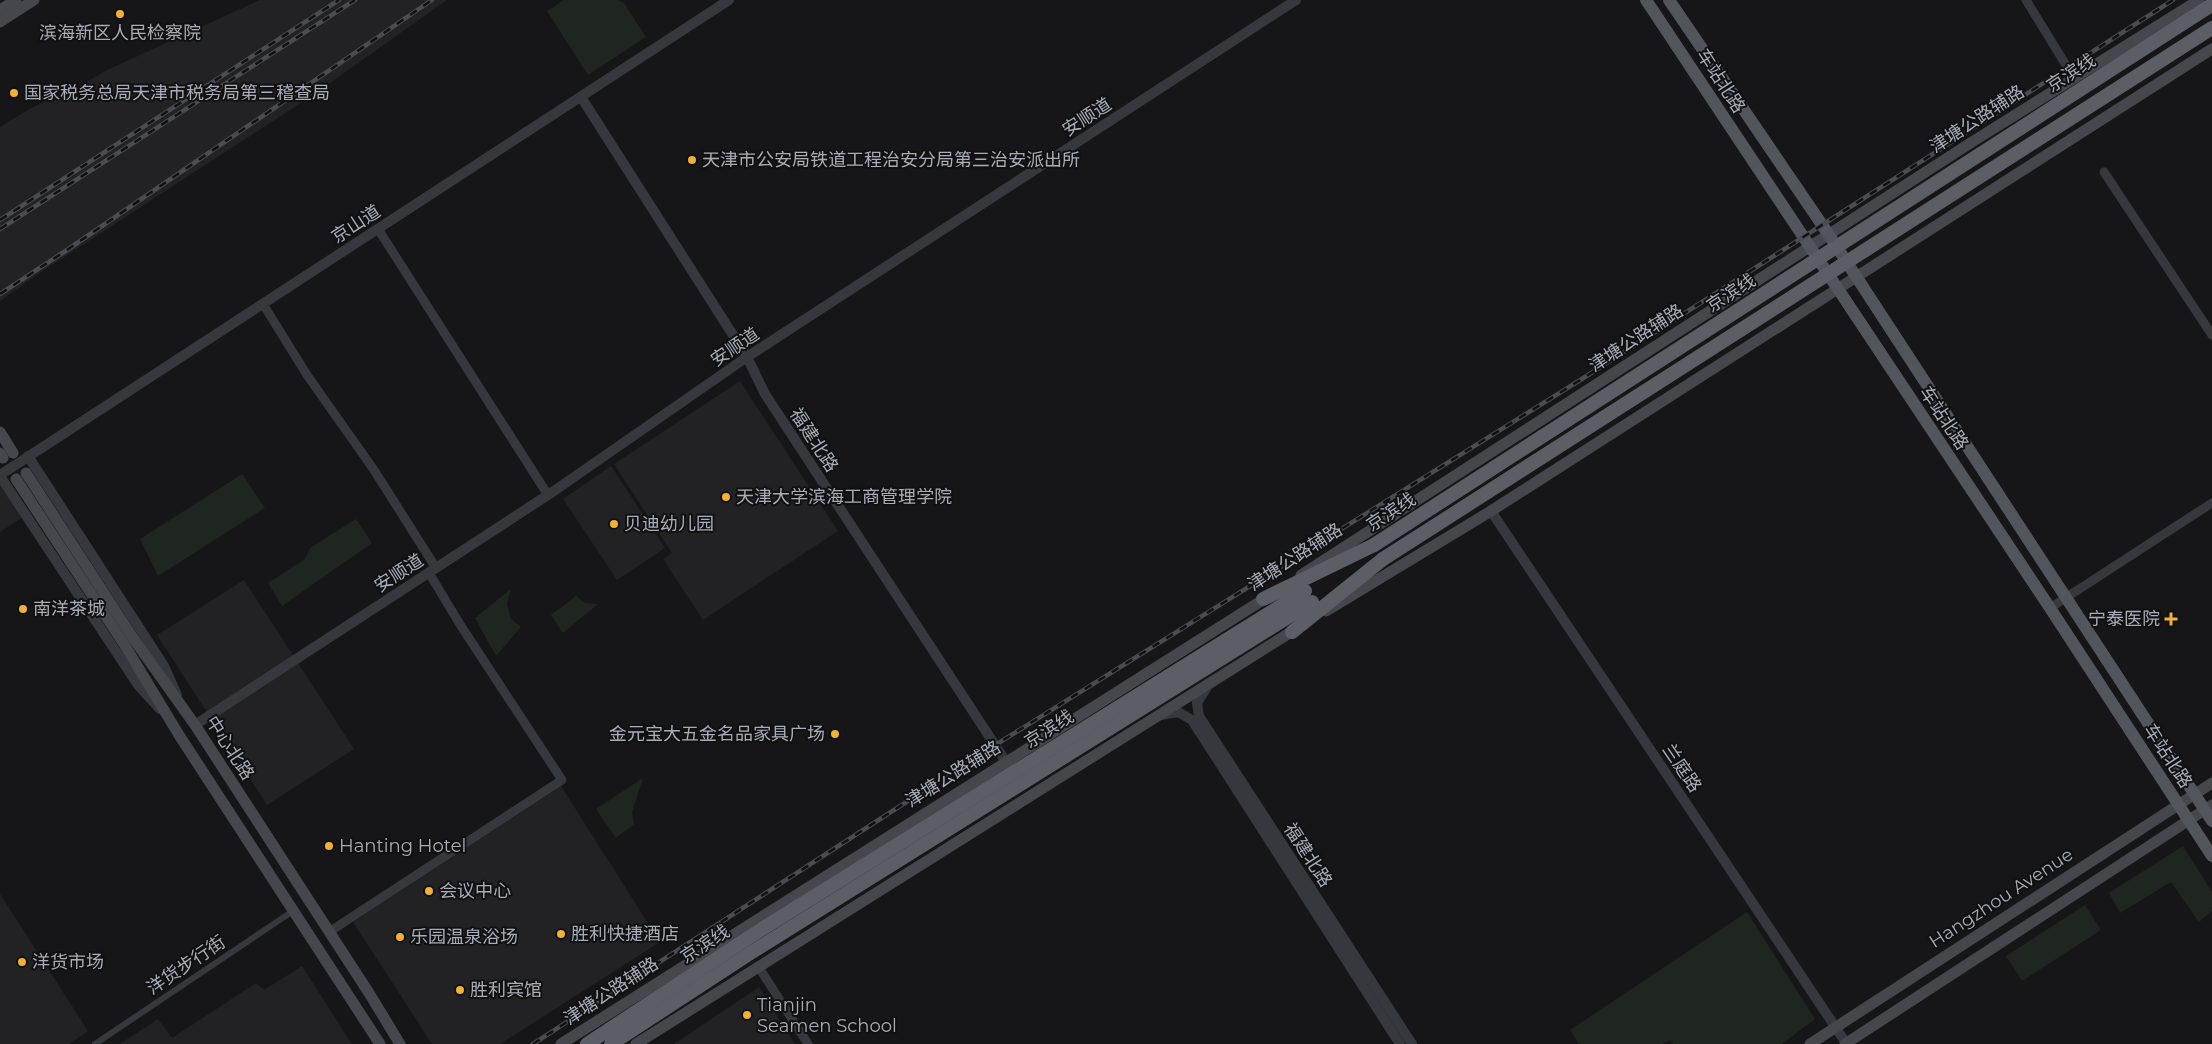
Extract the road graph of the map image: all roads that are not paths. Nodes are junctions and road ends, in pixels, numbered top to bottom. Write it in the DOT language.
graph roads {
  1 [pos="16,0"];
  2 [pos="34,0"];
  3 [pos="729,0"];
  4 [pos="1296,0"];
  5 [pos="1646,0"];
  6 [pos="1669,0"];
  7 [pos="2026,0"];
  8 [pos="2207,3"];
  9 [pos="0,10"];
  10 [pos="0,22"];
  11 [pos="2212,28"];
  12 [pos="2212,49"];
  13 [pos="2074,78"];
  14 [pos="581,97"];
  15 [pos="2104,172"];
  16 [pos="378,229"];
  17 [pos="1829,235"];
  18 [pos="1810,247"];
  19 [pos="1856,278"];
  20 [pos="1838,290"];
  21 [pos="263,304"];
  22 [pos="2212,335"];
  23 [pos="747,357"];
  24 [pos="0,432"];
  25 [pos="6,455"];
  26 [pos="28,456"];
  27 [pos="0,475"];
  28 [pos="548,495"];
  29 [pos="2212,504"];
  30 [pos="1491,511"];
  31 [pos="1374,544"];
  32 [pos="1383,559"];
  33 [pos="432,570"];
  34 [pos="1309,597"];
  35 [pos="2066,598"];
  36 [pos="1263,599"];
  37 [pos="2050,608"];
  38 [pos="1292,632"];
  39 [pos="1212,682"];
  40 [pos="184,710"];
  41 [pos="1156,716"];
  42 [pos="169,719"];
  43 [pos="195,725"];
  44 [pos="1006,761"];
  45 [pos="2212,783"];
  46 [pos="2195,794"];
  47 [pos="1028,796"];
  48 [pos="2178,804"];
  49 [pos="2210,812"];
  50 [pos="2188,820"];
  51 [pos="2212,856"];
  52 [pos="293,911"];
  53 [pos="329,932"];
  54 [pos="758,966"];
  55 [pos="1836,1027"];
  56 [pos="1845,1043"];
  57 [pos="95,1044"];
  58 [pos="380,1044"];
  59 [pos="400,1044"];
  60 [pos="561,1044"];
  61 [pos="588,1044"];
  62 [pos="611,1044"];
  63 [pos="636,1044"];
  64 [pos="808,1044"];
  65 [pos="1400,1044"];
  66 [pos="1412,1044"];
  67 [pos="1810,1044"];
  1 -- 9 [label="main road"];
  2 -- 10 [label="main road"];
  3 -- 14 [label="street, 京山道"];
  4 -- 23 [label="street, 安顺道"];
  5 -- 18 [label="main road, 车站北路"];
  6 -- 17 [label="main road, 车站北路"];
  7 -- 13 [label="street"];
  8 -- 13 [label="main road, 津塘公路辅路"];
  8 -- 31 [label="highway, 京滨线, bridge"];
  11 -- 32 [label="highway, 京滨线, bridge"];
  12 -- 19 [label="main road"];
  13 -- 17 [label="main road, 津塘公路辅路"];
  14 -- 16 [label="street, 京山道"];
  14 -- 23 [label="street, 福建北路"];
  15 -- 22 [label="street"];
  16 -- 21 [label="street, 京山道"];
  16 -- 28 [label="street"];
  17 -- 18 [label="main road, 津塘公路辅路"];
  17 -- 19 [label="main road, 车站北路"];
  18 -- 20 [label="main road, 车站北路"];
  18 -- 36 [label="main road, 津塘公路辅路"];
  19 -- 20 [label="main road"];
  19 -- 35 [label="main road, 车站北路"];
  20 -- 30 [label="main road"];
  20 -- 37 [label="main road, 车站北路"];
  21 -- 26 [label="street, 京山道"];
  21 -- 33 [label="street"];
  23 -- 28 [label="street, 安顺道"];
  23 -- 44 [label="street, 福建北路"];
  24 -- 25 [label="main road"];
  26 -- 27 [label="street, 京山道"];
  26 -- 40 [label="street"];
  27 -- 42 [label="street"];
  28 -- 33 [label="street, 安顺道"];
  29 -- 35 [label="street"];
  30 -- 38 [label="main road"];
  30 -- 55 [label="street, 兰庭路"];
  31 -- 34 [label="highway, 京滨线"];
  31 -- 36 [label="highway"];
  32 -- 34 [label="highway, 京滨线"];
  32 -- 38 [label="highway"];
  33 -- 43 [label="street, 安顺道"];
  33 -- 53 [label="street"];
  34 -- 61 [label="highway, 京滨线, bridge"];
  34 -- 62 [label="highway, 京滨线, bridge"];
  35 -- 37 [label="street"];
  35 -- 46 [label="main road, 车站北路"];
  36 -- 44 [label="main road, 津塘公路辅路"];
  37 -- 48 [label="main road, 车站北路"];
  38 -- 39 [label="main road"];
  39 -- 41 [label="main road"];
  39 -- 66 [label="street, 福建北路"];
  40 -- 42 [label="main road, 中心北路"];
  40 -- 43 [label="main road, 中心北路"];
  41 -- 47 [label="main road"];
  41 -- 65 [label="street, 福建北路"];
  42 -- 52 [label="main road, 中心北路"];
  43 -- 53 [label="main road, 中心北路"];
  44 -- 47 [label="street, 福建北路"];
  44 -- 60 [label="main road, 津塘公路辅路"];
  45 -- 46 [label="main road, Hangzhou Avenue"];
  46 -- 48 [label="main road, Hangzhou Avenue"];
  46 -- 49 [label="main road, 车站北路"];
  47 -- 54 [label="main road"];
  48 -- 50 [label="main road, 车站北路"];
  48 -- 55 [label="main road, Hangzhou Avenue"];
  49 -- 50 [label="main road, Hangzhou Avenue"];
  50 -- 51 [label="main road, 车站北路"];
  50 -- 56 [label="main road, Hangzhou Avenue"];
  52 -- 57 [label="street, 洋货步行街"];
  52 -- 58 [label="main road, 中心北路"];
  53 -- 59 [label="main road, 中心北路"];
  54 -- 63 [label="main road"];
  54 -- 64 [label="street"];
  55 -- 56 [label="street, 兰庭路"];
  55 -- 67 [label="main road, Hangzhou Avenue"];
}
